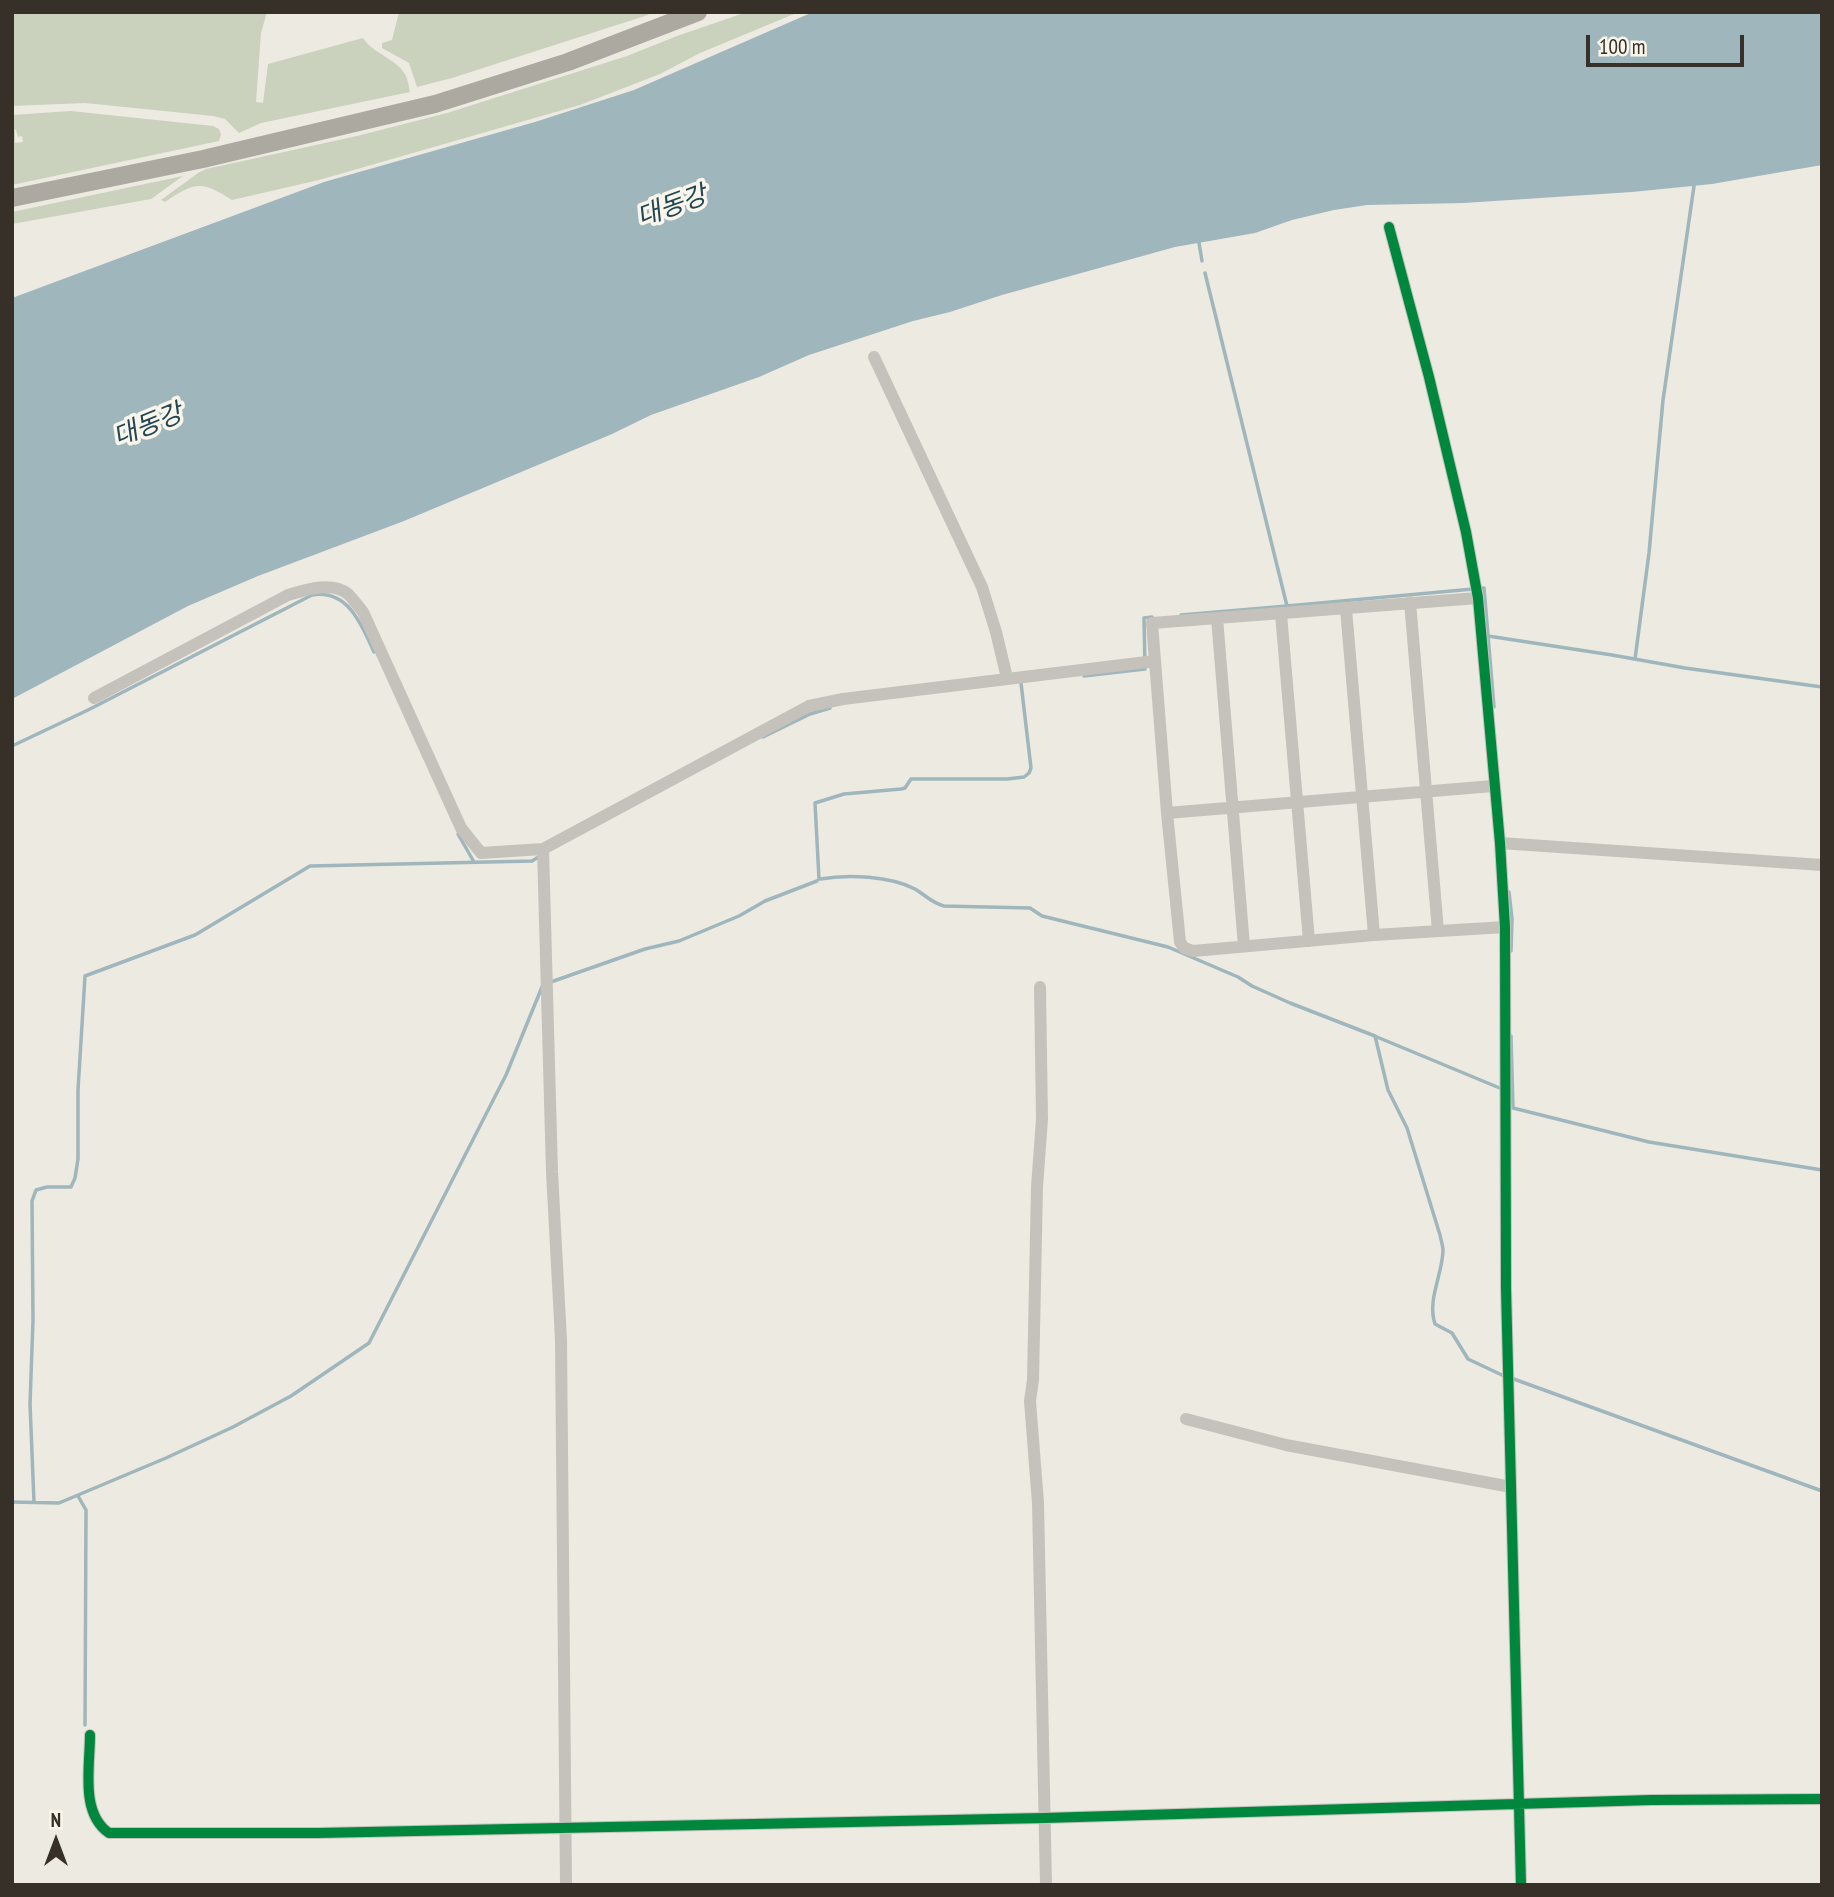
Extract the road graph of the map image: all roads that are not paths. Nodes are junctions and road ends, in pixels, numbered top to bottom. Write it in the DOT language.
graph roads {
  1 [pos="698,12"];
  2 [pos="12,198"];
  3 [pos="1389,227"];
  4 [pos="874,357"];
  5 [pos="1478,598"];
  6 [pos="1410,603"];
  7 [pos="1346,609"];
  8 [pos="1281,614"];
  9 [pos="1217,618"];
  10 [pos="1155,662"];
  11 [pos="1007,678"];
  12 [pos="94,698"];
  13 [pos="1493,786"];
  14 [pos="1426,792"];
  15 [pos="1362,797"];
  16 [pos="1297,801"];
  17 [pos="1233,807"];
  18 [pos="1167,813"];
  19 [pos="1500,844"];
  20 [pos="543,849"];
  21 [pos="1822,865"];
  22 [pos="1505,927"];
  23 [pos="1438,931"];
  24 [pos="1374,935"];
  25 [pos="1309,941"];
  26 [pos="1244,946"];
  27 [pos="1040,987"];
  28 [pos="1186,1419"];
  29 [pos="1510,1487"];
  30 [pos="90,1735"];
  31 [pos="1822,1799"];
  32 [pos="1518,1804"];
  33 [pos="1044,1818"];
  34 [pos="564,1827"];
  35 [pos="566,1885"];
  36 [pos="1046,1885"];
  37 [pos="1521,1885"];
  1 -- 2 [label="highway"];
  3 -- 5 [label="street"];
  4 -- 11 [label="street"];
  5 -- 6 [label="street"];
  5 -- 13 [label="street"];
  6 -- 7 [label="street"];
  6 -- 14 [label="street"];
  7 -- 8 [label="street"];
  7 -- 15 [label="street"];
  8 -- 9 [label="street"];
  8 -- 16 [label="street"];
  9 -- 10 [label="street"];
  9 -- 17 [label="street"];
  10 -- 11 [label="street"];
  10 -- 18 [label="street"];
  11 -- 20 [label="street"];
  12 -- 20 [label="street"];
  13 -- 14 [label="street"];
  13 -- 19 [label="street"];
  14 -- 15 [label="street"];
  14 -- 23 [label="street"];
  15 -- 16 [label="street"];
  15 -- 24 [label="street"];
  16 -- 17 [label="street"];
  16 -- 25 [label="street"];
  17 -- 18 [label="street"];
  17 -- 26 [label="street"];
  18 -- 26 [label="street"];
  19 -- 21 [label="street"];
  19 -- 22 [label="street"];
  20 -- 34 [label="street"];
  22 -- 23 [label="street"];
  22 -- 29 [label="street"];
  23 -- 24 [label="street"];
  24 -- 25 [label="street"];
  25 -- 26 [label="street"];
  27 -- 33 [label="street"];
  28 -- 29 [label="street"];
  29 -- 32 [label="street"];
  30 -- 34 [label="street"];
  31 -- 32 [label="street"];
  32 -- 33 [label="street"];
  32 -- 37 [label="street"];
  33 -- 34 [label="street"];
  33 -- 36 [label="street"];
  34 -- 35 [label="street"];
}
